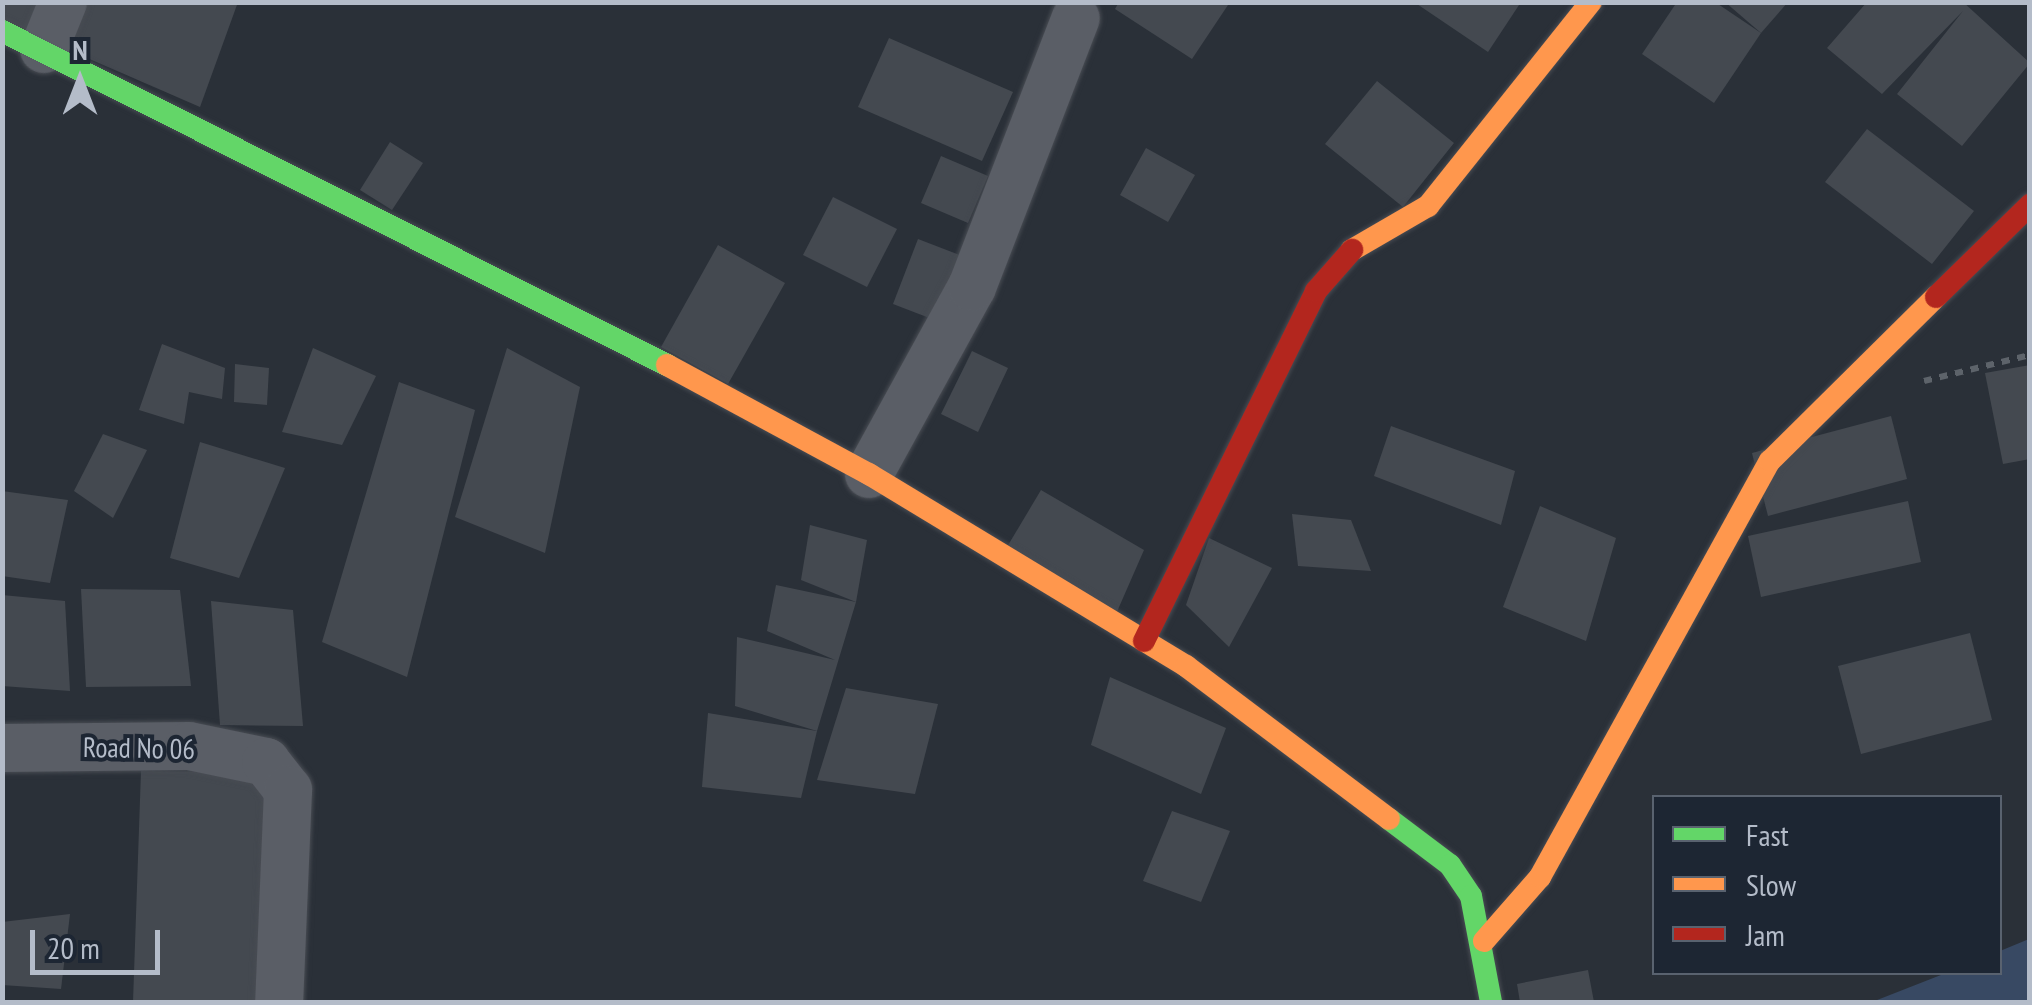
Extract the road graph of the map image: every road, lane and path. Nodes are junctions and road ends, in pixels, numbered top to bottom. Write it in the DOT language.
graph roads {
  1 [pos="63,2"];
  2 [pos="1591,2"];
  3 [pos="1076,18"];
  4 [pos="23,40"];
  5 [pos="2030,204"];
  6 [pos="869,474"];
  7 [pos="1144,641"];
  8 [pos="2,748"];
  9 [pos="1484,941"];
  10 [pos="279,1002"];
  11 [pos="1491,1002"];
  1 -- 4 [label="street"];
  2 -- 7 [label="street"];
  3 -- 6 [label="street"];
  4 -- 6 [label="street"];
  5 -- 9 [label="street"];
  6 -- 7 [label="street"];
  7 -- 9 [label="street"];
  8 -- 10 [label="street, Road No 06"];
  9 -- 11 [label="street"];
}
